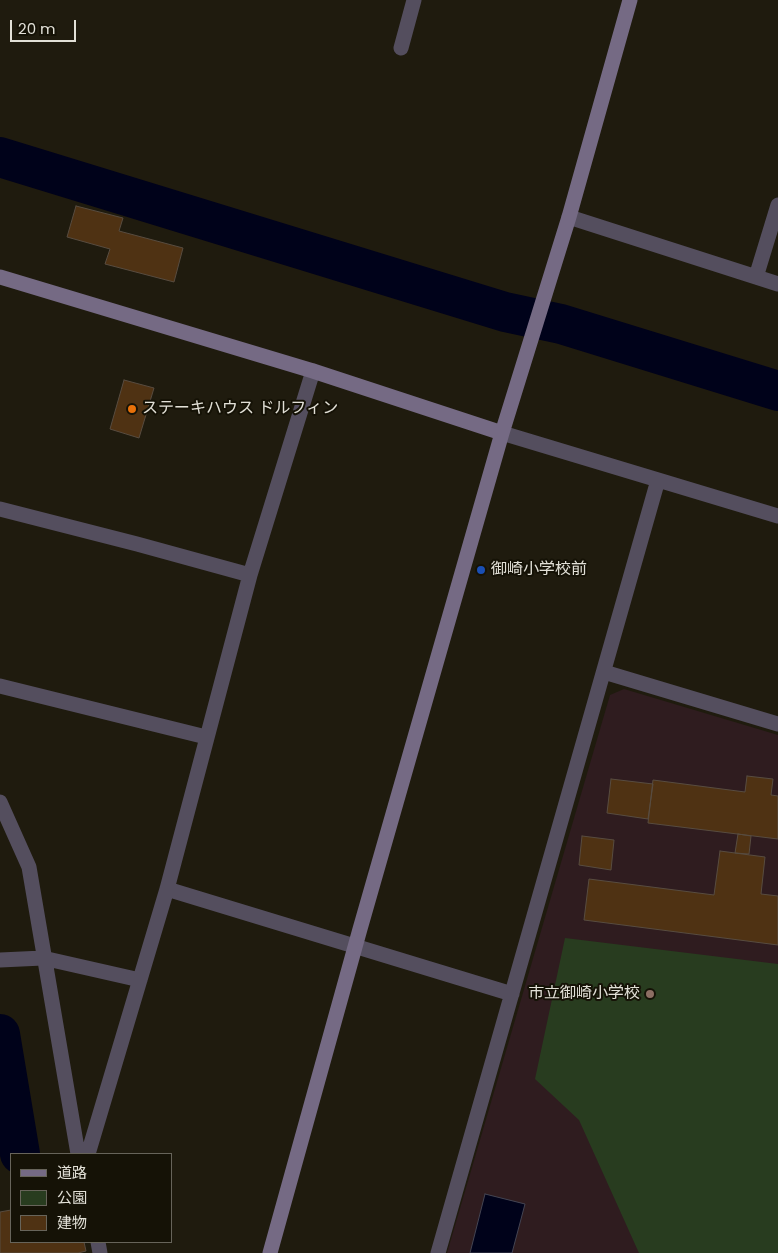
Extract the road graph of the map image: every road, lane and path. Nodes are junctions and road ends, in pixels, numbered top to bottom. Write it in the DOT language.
graph roads {
  1 [pos="414,0"];
  2 [pos="630,0"];
  3 [pos="401,48"];
  4 [pos="778,204"];
  5 [pos="569,217"];
  6 [pos="0,277"];
  7 [pos="756,277"];
  8 [pos="778,284"];
  9 [pos="313,371"];
  10 [pos="502,433"];
  11 [pos="658,480"];
  12 [pos="0,509"];
  13 [pos="778,516"];
  14 [pos="250,576"];
  15 [pos="604,672"];
  16 [pos="0,686"];
  17 [pos="778,724"];
  18 [pos="206,737"];
  19 [pos="0,802"];
  20 [pos="167,890"];
  21 [pos="355,946"];
  22 [pos="43,958"];
  23 [pos="0,960"];
  24 [pos="140,980"];
  25 [pos="512,994"];
  26 [pos="78,1153"];
  27 [pos="88,1153"];
  28 [pos="270,1253"];
  29 [pos="438,1253"];
  1 -- 3 [label="street"];
  2 -- 5 [label="street"];
  4 -- 7 [label="street"];
  5 -- 7 [label="street"];
  5 -- 10 [label="street"];
  6 -- 9 [label="street"];
  7 -- 8 [label="street"];
  9 -- 10 [label="street"];
  9 -- 14 [label="street"];
  10 -- 11 [label="street"];
  10 -- 21 [label="street"];
  11 -- 13 [label="street"];
  11 -- 15 [label="street"];
  12 -- 14 [label="street"];
  14 -- 18 [label="street"];
  15 -- 17 [label="street"];
  15 -- 25 [label="street"];
  16 -- 18 [label="street"];
  18 -- 20 [label="street"];
  19 -- 22 [label="street"];
  20 -- 21 [label="street"];
  20 -- 24 [label="street"];
  21 -- 25 [label="street"];
  21 -- 28 [label="street"];
  22 -- 23 [label="street"];
  22 -- 24 [label="street"];
  22 -- 26 [label="street"];
  24 -- 27 [label="street"];
  25 -- 29 [label="street"];
}
